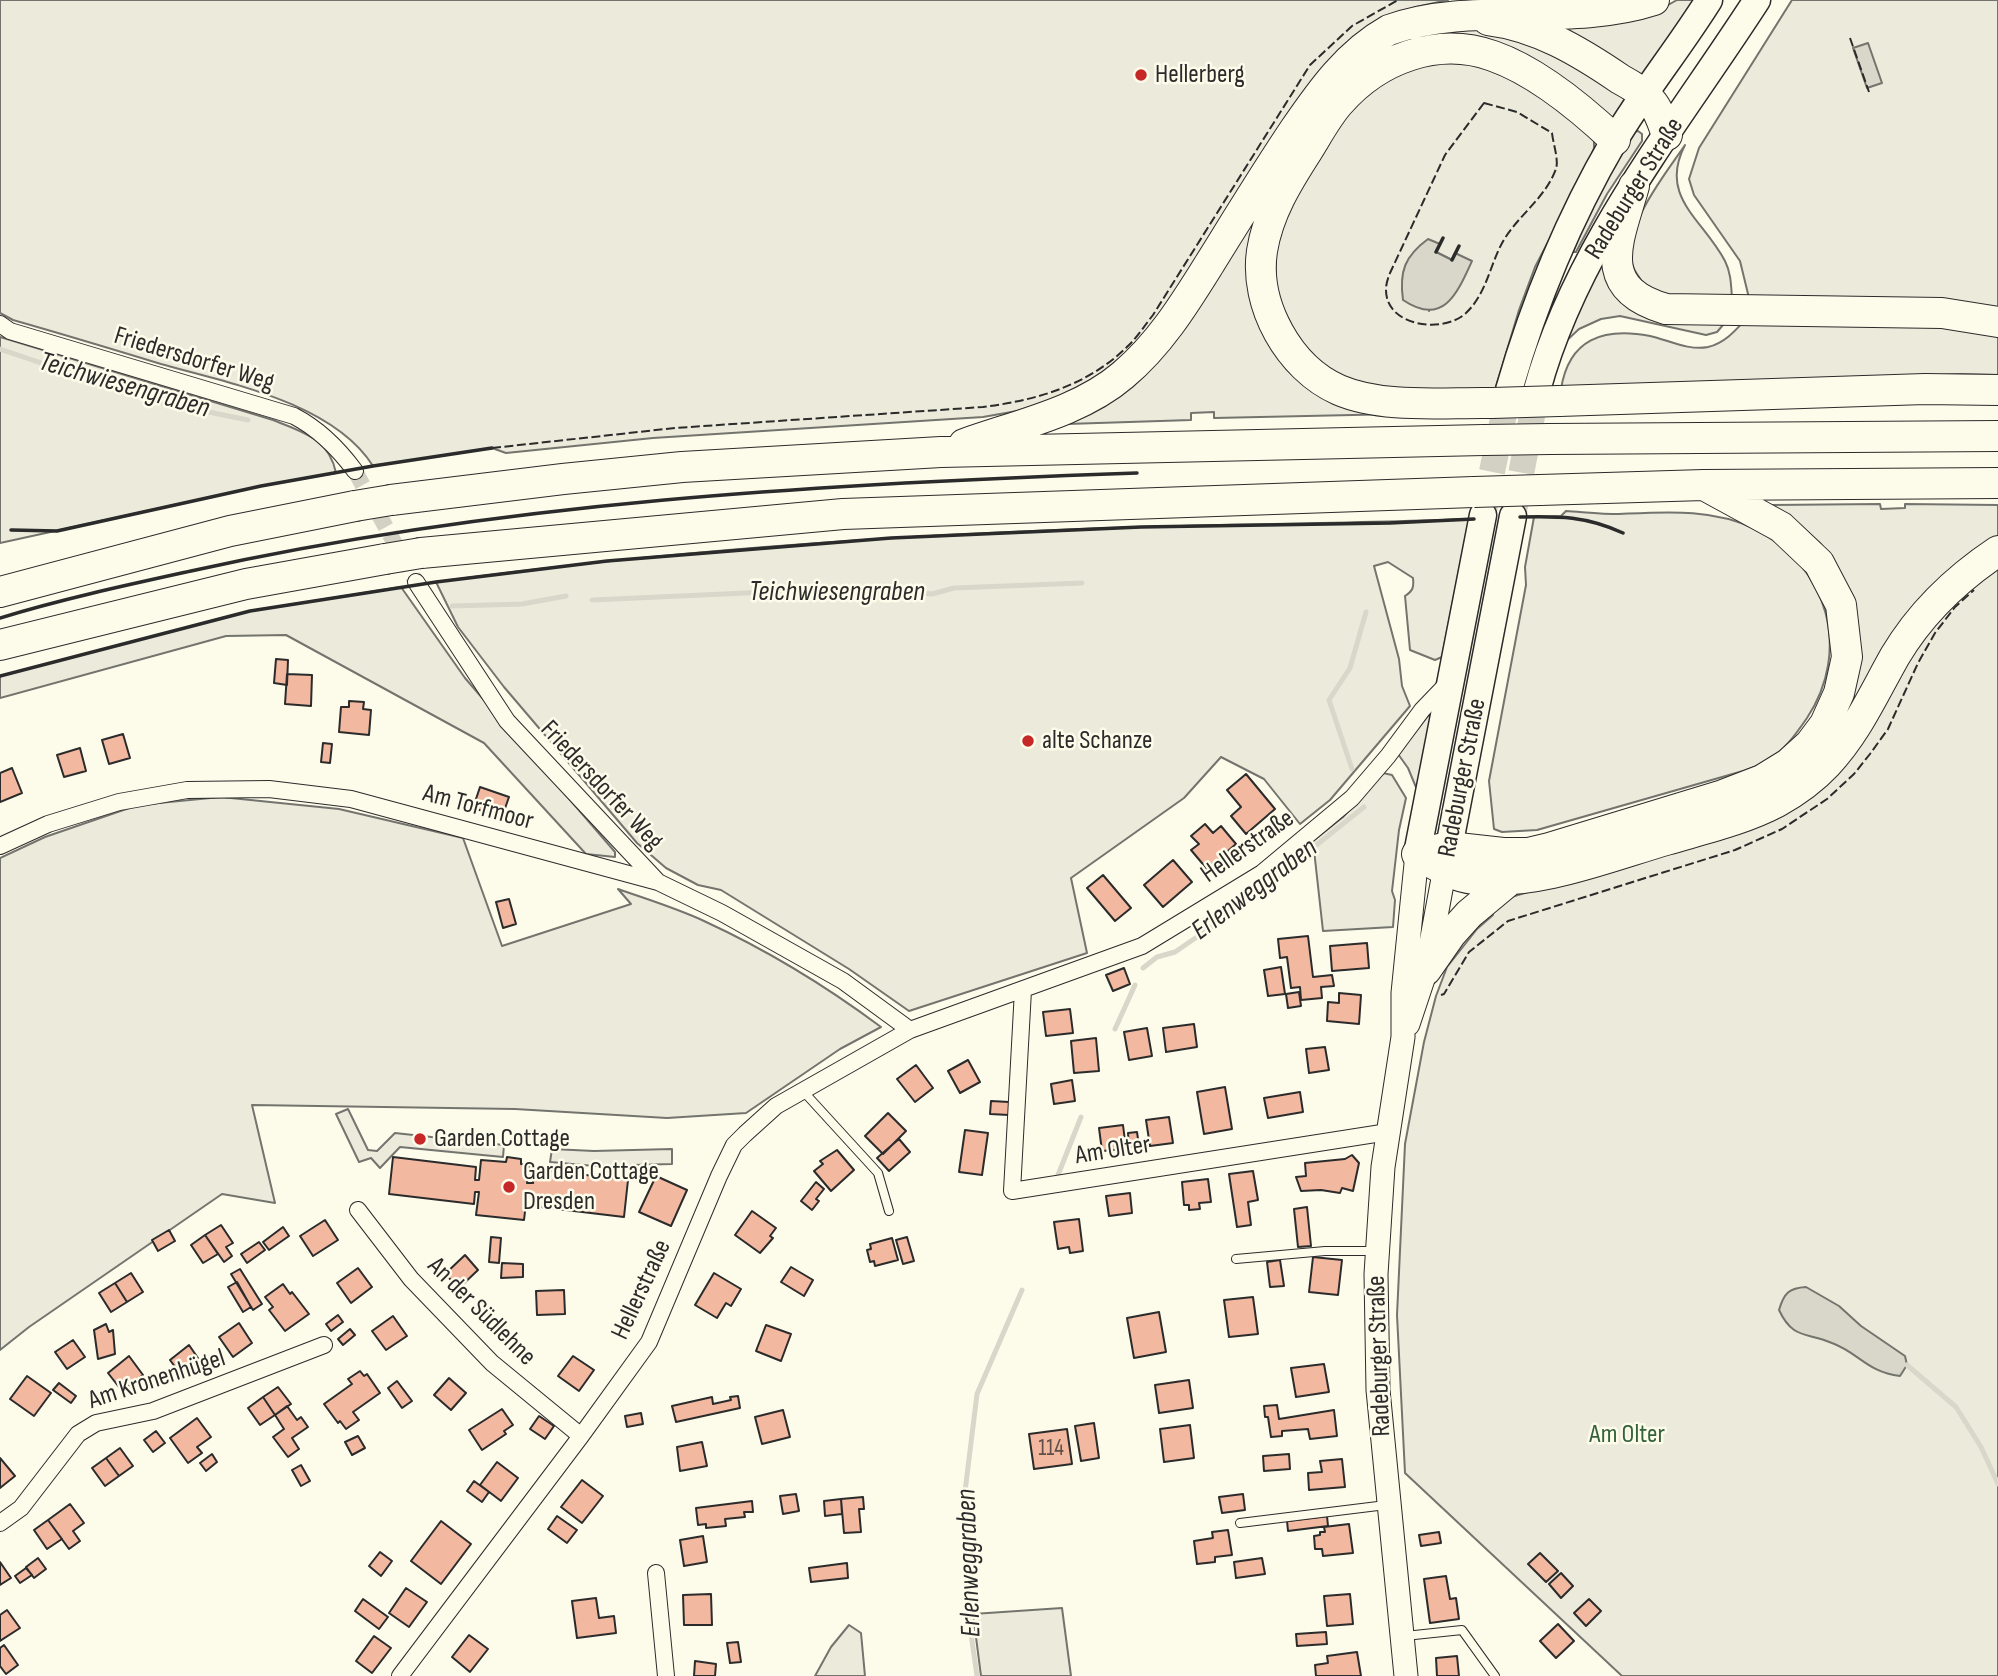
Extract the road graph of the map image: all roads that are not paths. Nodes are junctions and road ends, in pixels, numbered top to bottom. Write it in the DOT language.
graph roads {
  1 [pos="1654,0"];
  2 [pos="1709,0"];
  3 [pos="1757,0"];
  4 [pos="1435,14"];
  5 [pos="1644,94"];
  6 [pos="1667,135"];
  7 [pos="1615,139"];
  8 [pos="1634,186"];
  9 [pos="1998,322"];
  10 [pos="0,324"];
  11 [pos="1998,390"];
  12 [pos="1548,396"];
  13 [pos="1500,397"];
  14 [pos="1998,436"];
  15 [pos="941,452"];
  16 [pos="355,471"];
  17 [pos="1998,482"];
  18 [pos="1703,485"];
  19 [pos="1478,504"];
  20 [pos="1513,516"];
  21 [pos="1998,551"];
  22 [pos="416,582"];
  23 [pos="0,592"];
  24 [pos="0,645"];
  25 [pos="1452,679"];
  26 [pos="0,846"];
  27 [pos="1417,854"];
  28 [pos="1447,859"];
  29 [pos="1511,879"];
  30 [pos="658,882"];
  31 [pos="1426,970"];
  32 [pos="1023,990"];
  33 [pos="910,1030"];
  34 [pos="1403,1037"];
  35 [pos="803,1091"];
  36 [pos="1388,1132"];
  37 [pos="358,1210"];
  38 [pos="889,1211"];
  39 [pos="1377,1251"];
  40 [pos="1236,1259"];
  41 [pos="324,1345"];
  42 [pos="581,1436"];
  43 [pos="1389,1505"];
  44 [pos="0,1523"];
  45 [pos="1240,1523"];
  46 [pos="656,1573"];
  47 [pos="1402,1636"];
  48 [pos="400,1676"];
  49 [pos="666,1676"];
  50 [pos="1406,1676"];
  51 [pos="1495,1676"];
  1 -- 4 [label="highway"];
  2 -- 5 [label="main road, Radeburger Straße"];
  3 -- 6 [label="main road, Radeburger Straße"];
  4 -- 5 [label="highway"];
  4 -- 15 [label="highway"];
  5 -- 6 [label="highway"];
  5 -- 7 [label="main road, Radeburger Straße"];
  6 -- 8 [label="main road, Radeburger Straße"];
  7 -- 13 [label="main road, Radeburger Straße"];
  7 -- 13 [label="highway"];
  8 -- 9 [label="highway"];
  8 -- 12 [label="main road, Radeburger Straße"];
  10 -- 16 [label="street, Friedersdorfer Weg"];
  11 -- 12 [label="highway"];
  12 -- 13 [label="highway, bridge"];
  14 -- 15 [label="highway, bridge"];
  15 -- 23 [label="highway, bridge"];
  17 -- 18 [label="highway"];
  18 -- 19 [label="highway, bridge"];
  18 -- 28 [label="highway"];
  19 -- 24 [label="highway, bridge"];
  19 -- 25 [label="main road, Radeburger Straße"];
  20 -- 28 [label="main road, Radeburger Straße"];
  21 -- 29 [label="highway"];
  22 -- 30 [label="street, Friedersdorfer Weg"];
  25 -- 27 [label="main road, Radeburger Straße"];
  25 -- 32 [label="street, Hellerstraße"];
  26 -- 30 [label="street, Am Torfmoor"];
  27 -- 28 [label="highway"];
  27 -- 34 [label="main road, Radeburger Straße"];
  28 -- 29 [label="highway"];
  28 -- 31 [label="main road, Radeburger Straße"];
  29 -- 31 [label="highway"];
  30 -- 33 [label="street, Am Torfmoor"];
  31 -- 34 [label="main road, Radeburger Straße"];
  32 -- 33 [label="street, Hellerstraße"];
  32 -- 36 [label="street, Am Olter"];
  33 -- 35 [label="street, Hellerstraße"];
  34 -- 36 [label="main road, Radeburger Straße"];
  35 -- 38 [label="lane"];
  35 -- 42 [label="street, Hellerstraße"];
  36 -- 39 [label="main road, Radeburger Straße"];
  37 -- 42 [label="street, An der Südlehne"];
  39 -- 40 [label="lane"];
  39 -- 43 [label="main road, Radeburger Straße"];
  41 -- 44 [label="street, Am Kronenhügel"];
  42 -- 48 [label="street, Hellerstraße"];
  43 -- 45 [label="lane"];
  43 -- 47 [label="main road, Radeburger Straße"];
  46 -- 49 [label="street"];
  47 -- 50 [label="main road, Radeburger Straße"];
  47 -- 51 [label="lane"];
}
